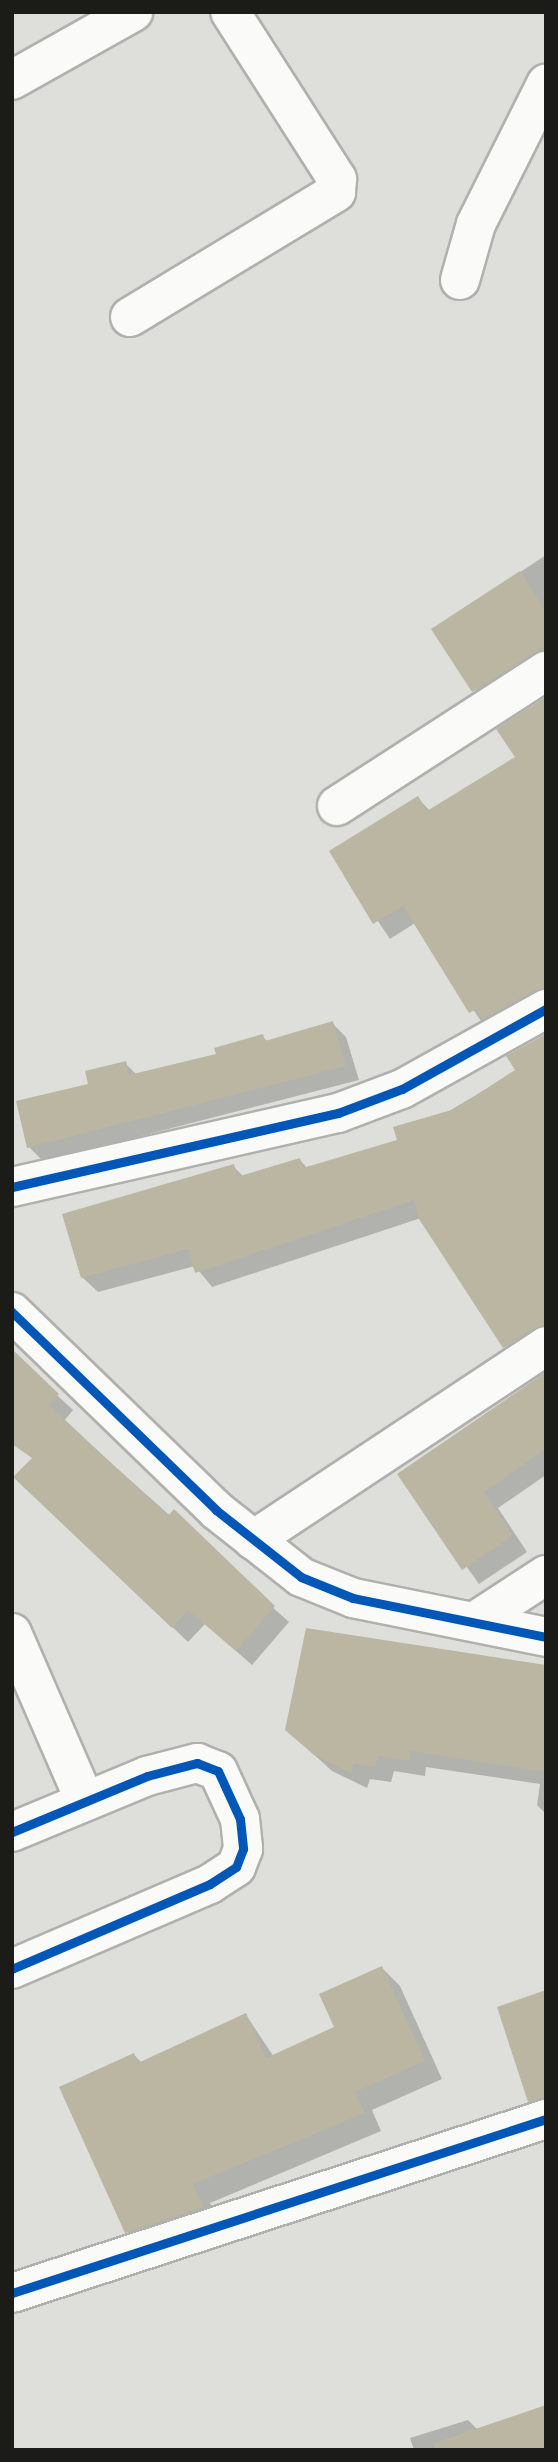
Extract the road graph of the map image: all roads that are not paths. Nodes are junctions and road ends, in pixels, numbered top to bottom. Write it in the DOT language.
graph roads {
  1 [pos="133,12"];
  2 [pos="230,12"];
  3 [pos="12,80"];
  4 [pos="546,84"];
  5 [pos="460,280"];
  6 [pos="130,317"];
  7 [pos="546,671"];
  8 [pos="337,806"];
  9 [pos="546,1009"];
  10 [pos="12,1187"];
  11 [pos="12,1312"];
  12 [pos="546,1346"];
  13 [pos="253,1540"];
  14 [pos="546,1575"];
  15 [pos="474,1622"];
  16 [pos="12,1633"];
  17 [pos="546,1637"];
  18 [pos="85,1801"];
  19 [pos="12,1832"];
  20 [pos="12,1969"];
  21 [pos="546,2119"];
  22 [pos="12,2293"];
  1 -- 3 [label="street"];
  2 -- 6 [label="street"];
  4 -- 5 [label="street"];
  7 -- 8 [label="street"];
  9 -- 10 [label="street"];
  11 -- 13 [label="street"];
  12 -- 13 [label="street"];
  13 -- 15 [label="street"];
  14 -- 15 [label="street"];
  15 -- 17 [label="street"];
  16 -- 18 [label="street"];
  18 -- 19 [label="street"];
  18 -- 20 [label="street"];
  21 -- 22 [label="street"];
}
